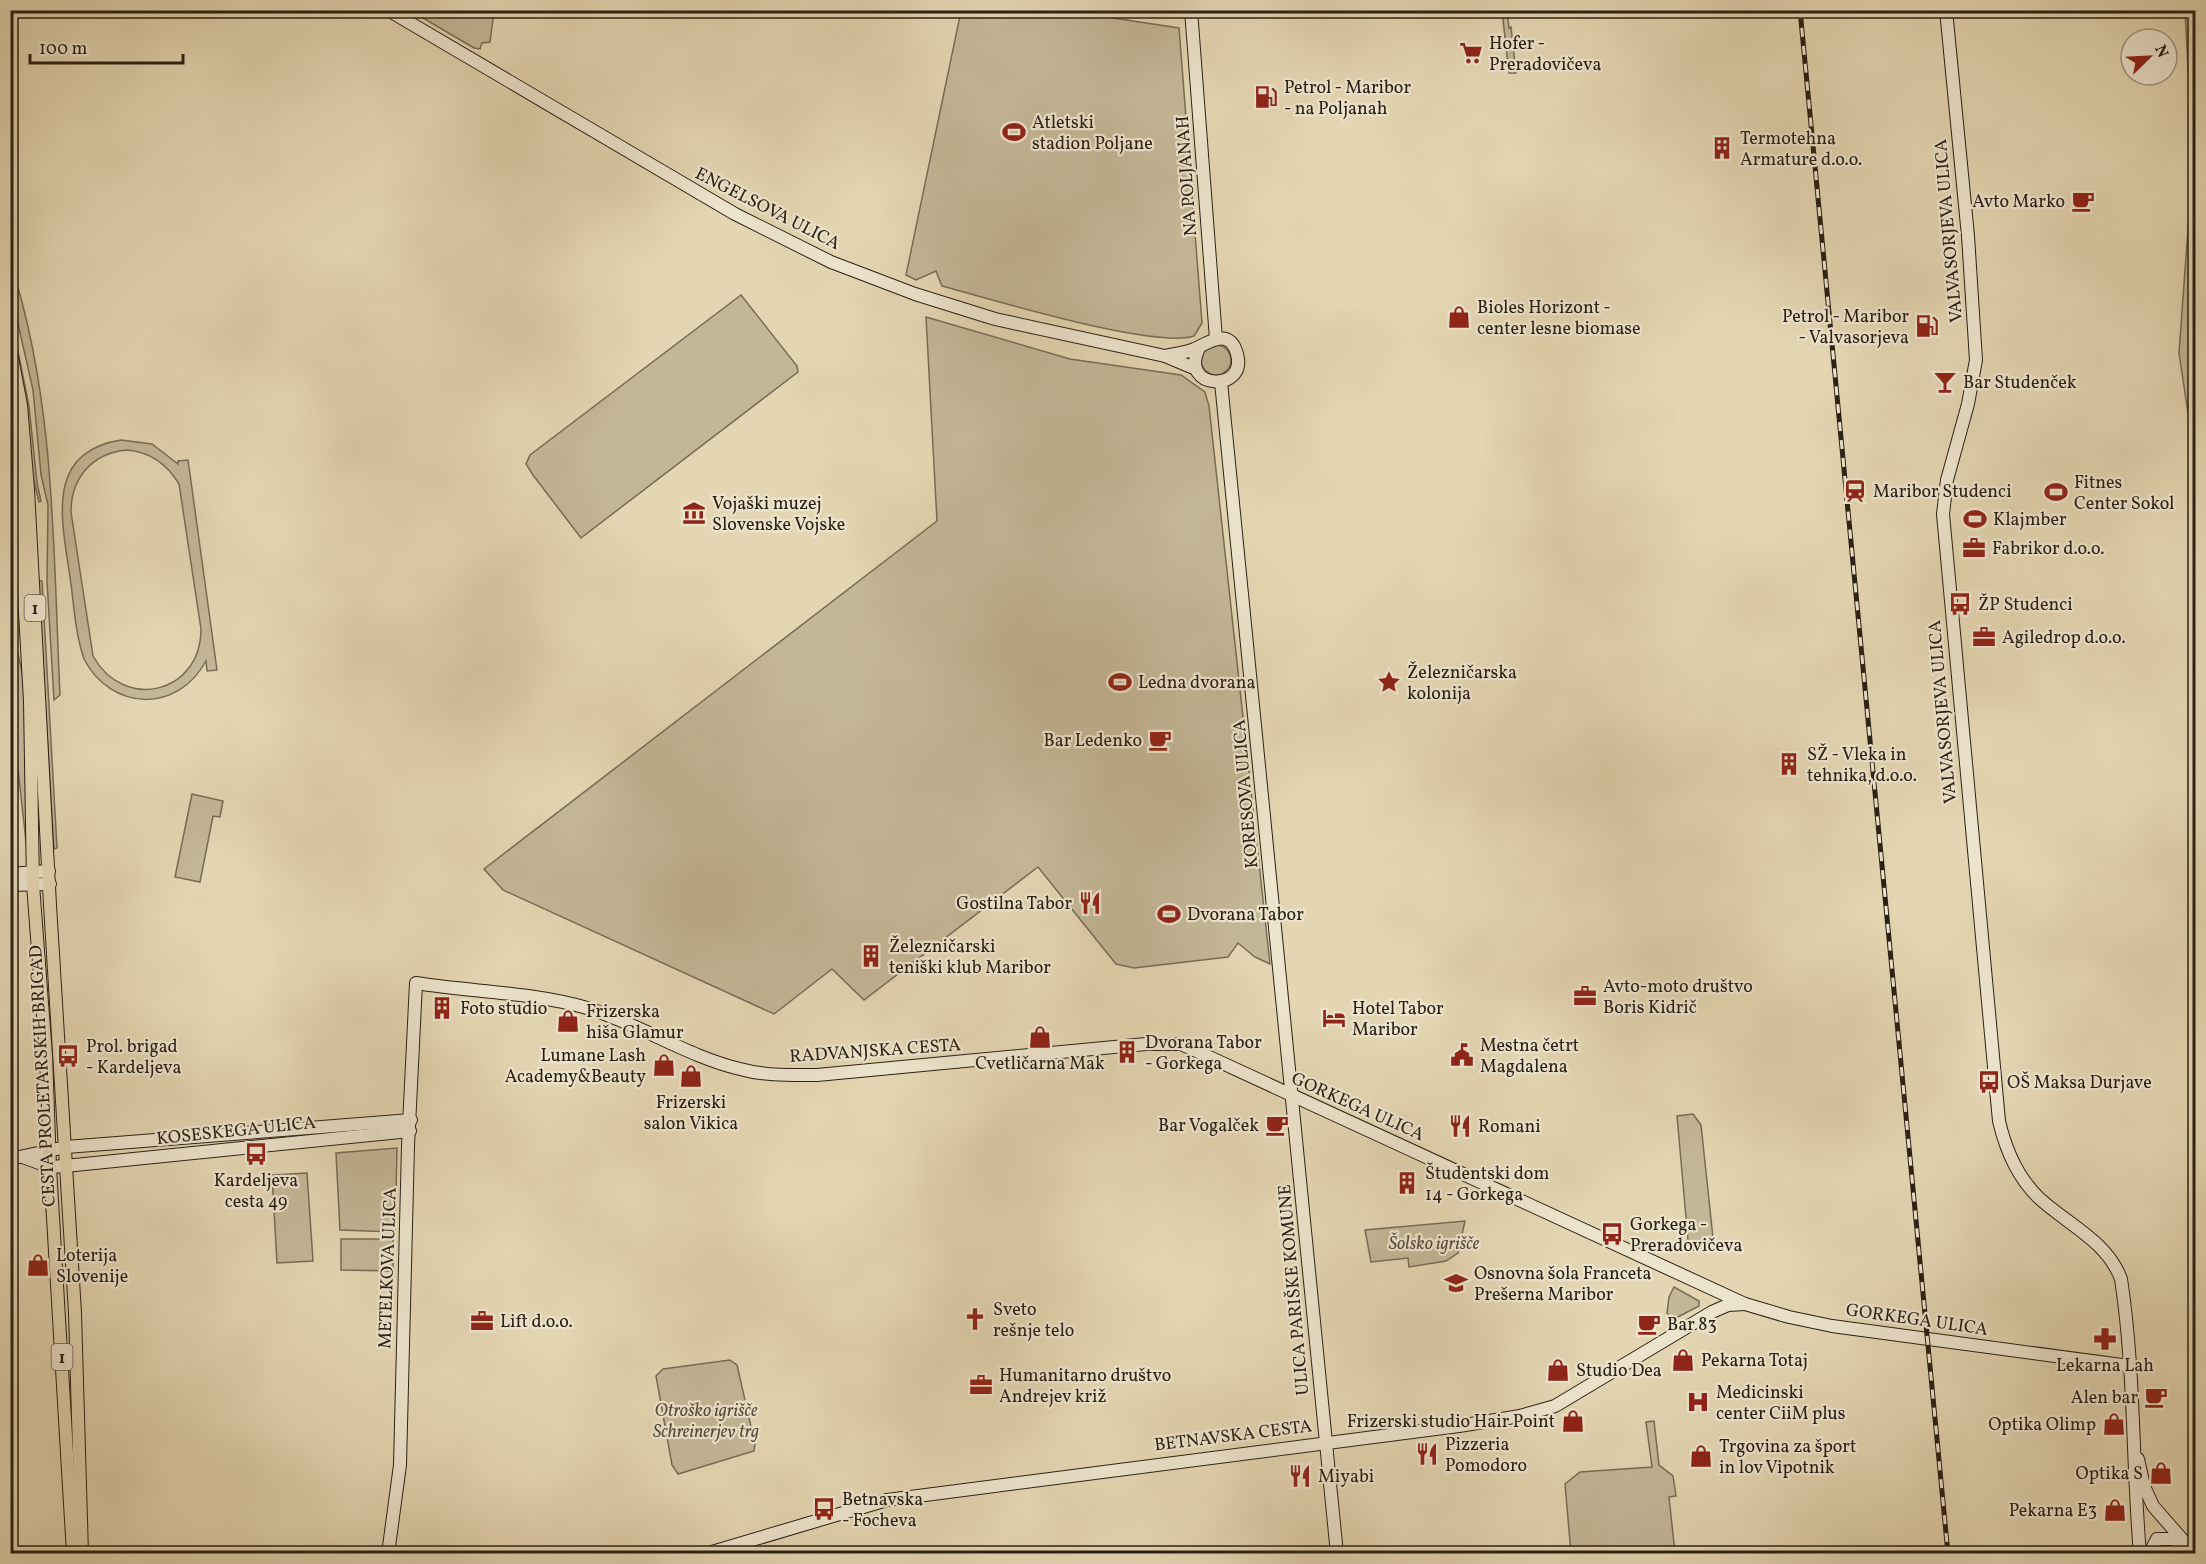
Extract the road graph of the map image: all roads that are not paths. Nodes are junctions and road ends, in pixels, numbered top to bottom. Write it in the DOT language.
graph roads {
  1 [pos="388,10"];
  2 [pos="1191,10"];
  3 [pos="1946,10"];
  4 [pos="1216,339"];
  5 [pos="10,346"];
  6 [pos="1199,348"];
  7 [pos="1165,356"];
  8 [pos="1196,369"];
  9 [pos="1221,382"];
  10 [pos="10,407"];
  11 [pos="10,874"];
  12 [pos="33,878"];
  13 [pos="49,878"];
  14 [pos="10,885"];
  15 [pos="416,982"];
  16 [pos="1170,1043"];
  17 [pos="1291,1095"];
  18 [pos="410,1125"];
  19 [pos="66,1147"];
  20 [pos="51,1148"];
  21 [pos="17,1158"];
  22 [pos="65,1166"];
  23 [pos="50,1167"];
  24 [pos="1745,1304"];
  25 [pos="2129,1366"];
  26 [pos="1326,1442"];
  27 [pos="2134,1443"];
  28 [pos="2194,1553"];
  29 [pos="72,1554"];
  30 [pos="82,1554"];
  31 [pos="388,1554"];
  32 [pos="705,1554"];
  33 [pos="1337,1554"];
  34 [pos="2140,1554"];
  35 [pos="2149,1554"];
  1 -- 7 [label="street, ENGELSOVA ULICA"];
  2 -- 4 [label="street, NA POLJANAH"];
  3 -- 25 [label="street, VALVASORJEVA ULICA"];
  4 -- 6 [label="street"];
  4 -- 9 [label="street"];
  5 -- 13 [label="main road, CESTA PROLETARSKIH BRIGAD / 1"];
  6 -- 7 [label="street"];
  6 -- 8 [label="street"];
  7 -- 8 [label="street"];
  8 -- 9 [label="street"];
  9 -- 17 [label="street, KORESOVA ULICA"];
  10 -- 12 [label="main road, CESTA PROLETARSKIH BRIGAD / 1"];
  11 -- 12 [label="street"];
  12 -- 13 [label="street"];
  12 -- 14 [label="street"];
  12 -- 20 [label="main road, CESTA PROLETARSKIH BRIGAD / 1"];
  13 -- 19 [label="main road, CESTA PROLETARSKIH BRIGAD / 1"];
  15 -- 16 [label="street, RADVANJSKA CESTA"];
  15 -- 18 [label="street, METELKOVA ULICA"];
  16 -- 17 [label="street, GORKEGA ULICA"];
  17 -- 24 [label="street, GORKEGA ULICA"];
  17 -- 26 [label="street, ULICA PARIŠKE KOMUNE"];
  18 -- 19 [label="street, KOSESKEGA ULICA"];
  18 -- 22 [label="street, KOSESKEGA ULICA"];
  18 -- 31 [label="street, METELKOVA ULICA"];
  19 -- 20 [label="street, KOSESKEGA ULICA"];
  19 -- 22 [label="main road, CESTA PROLETARSKIH BRIGAD / 1"];
  20 -- 21 [label="street, KOSESKEGA ULICA"];
  20 -- 23 [label="main road, CESTA PROLETARSKIH BRIGAD / 1"];
  21 -- 23 [label="street"];
  22 -- 23 [label="street, KOSESKEGA ULICA"];
  22 -- 30 [label="main road, CESTA PROLETARSKIH BRIGAD / 1"];
  23 -- 29 [label="main road, CESTA PROLETARSKIH BRIGAD / 1"];
  24 -- 25 [label="street, GORKEGA ULICA"];
  24 -- 26 [label="street, BETNAVSKA CESTA"];
  25 -- 27 [label="street, VALVASORJEVA ULICA"];
  26 -- 32 [label="street, BETNAVSKA CESTA"];
  26 -- 33 [label="street, ULICA PARIŠKE KOMUNE"];
  27 -- 28 [label="street"];
  27 -- 34 [label="street"];
  28 -- 35 [label="street"];
}
